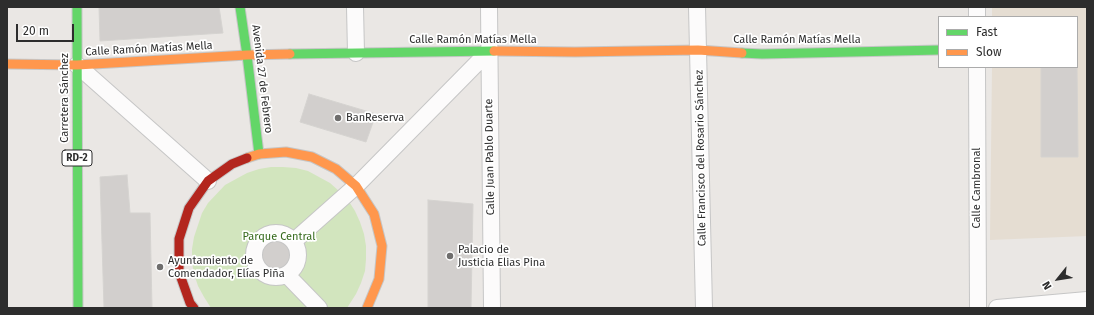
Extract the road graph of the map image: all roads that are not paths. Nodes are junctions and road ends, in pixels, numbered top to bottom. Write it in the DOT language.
graph roads {
  1 [pos="77,7"];
  2 [pos="240,7"];
  3 [pos="355,7"];
  4 [pos="489,7"];
  5 [pos="697,7"];
  6 [pos="698,50"];
  7 [pos="938,50"];
  8 [pos="489,51"];
  9 [pos="356,54"];
  10 [pos="247,56"];
  11 [pos="7,64"];
  12 [pos="77,65"];
  13 [pos="977,68"];
  14 [pos="259,154"];
  15 [pos="208,181"];
  16 [pos="356,186"];
  17 [pos="294,241"];
  18 [pos="287,275"];
  19 [pos="1087,300"];
  20 [pos="78,308"];
  21 [pos="194,308"];
  22 [pos="319,308"];
  23 [pos="367,308"];
  24 [pos="492,308"];
  25 [pos="704,308"];
  26 [pos="978,308"];
  27 [pos="996,308"];
  1 -- 12 [label="street, Carretera Sánchez / RD-2"];
  2 -- 10 [label="street, Avenida 27 de Febrero"];
  3 -- 9 [label="street"];
  4 -- 8 [label="street, Calle Juan Pablo Duarte"];
  5 -- 6 [label="street, Calle Francisco del Rosario Sánchez"];
  6 -- 7 [label="street, Calle Ramón Matías Mella"];
  6 -- 8 [label="street, Calle Ramón Matías Mella"];
  6 -- 25 [label="street, Calle Francisco del Rosario Sánchez"];
  8 -- 9 [label="street, Calle Ramón Matías Mella"];
  8 -- 16 [label="street"];
  8 -- 24 [label="street, Calle Juan Pablo Duarte"];
  9 -- 10 [label="street, Calle Ramón Matías Mella"];
  10 -- 12 [label="street, Calle Ramón Matías Mella"];
  10 -- 14 [label="street, Avenida 27 de Febrero"];
  11 -- 12 [label="street, Calle Ramón Matías Mella"];
  12 -- 15 [label="street"];
  12 -- 20 [label="street, Carretera Sánchez / RD-2"];
  13 -- 26 [label="street, Calle Cambronal"];
  14 -- 15 [label="street"];
  14 -- 16 [label="street"];
  15 -- 21 [label="street"];
  16 -- 17 [label="street"];
  16 -- 23 [label="street"];
  17 -- 18 [label="street"];
  17 -- 18 [label="street"];
  18 -- 22 [label="street"];
  19 -- 27 [label="street"];
}
